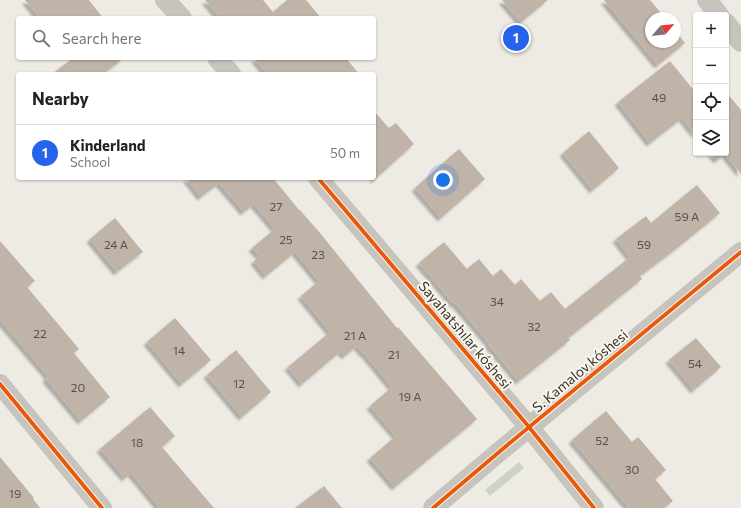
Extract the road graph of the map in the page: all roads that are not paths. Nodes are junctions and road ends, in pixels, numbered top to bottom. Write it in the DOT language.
graph roads {
  1 [pos="165,0"];
  2 [pos="707,0"];
  3 [pos="717,12"];
  4 [pos="180,16"];
  5 [pos="729,27"];
  6 [pos="741,42"];
  7 [pos="219,60"];
  8 [pos="228,72"];
  9 [pos="320,180"];
  10 [pos="741,252"];
  11 [pos="0,384"];
  12 [pos="529,428"];
  13 [pos="102,508"];
  14 [pos="433,508"];
  15 [pos="594,508"];
  1 -- 4 [label="street"];
  2 -- 3 [label="street"];
  5 -- 6 [label="street"];
  7 -- 8 [label="street"];
  9 -- 12 [label="street, Sayahatshılar kóshesi"];
  10 -- 12 [label="street, S. Kamalov kóshesi"];
  11 -- 13 [label="street"];
  12 -- 14 [label="street, S. Kamalov kóshesi"];
  12 -- 15 [label="street, Sayahatshılar kóshesi"];
}
